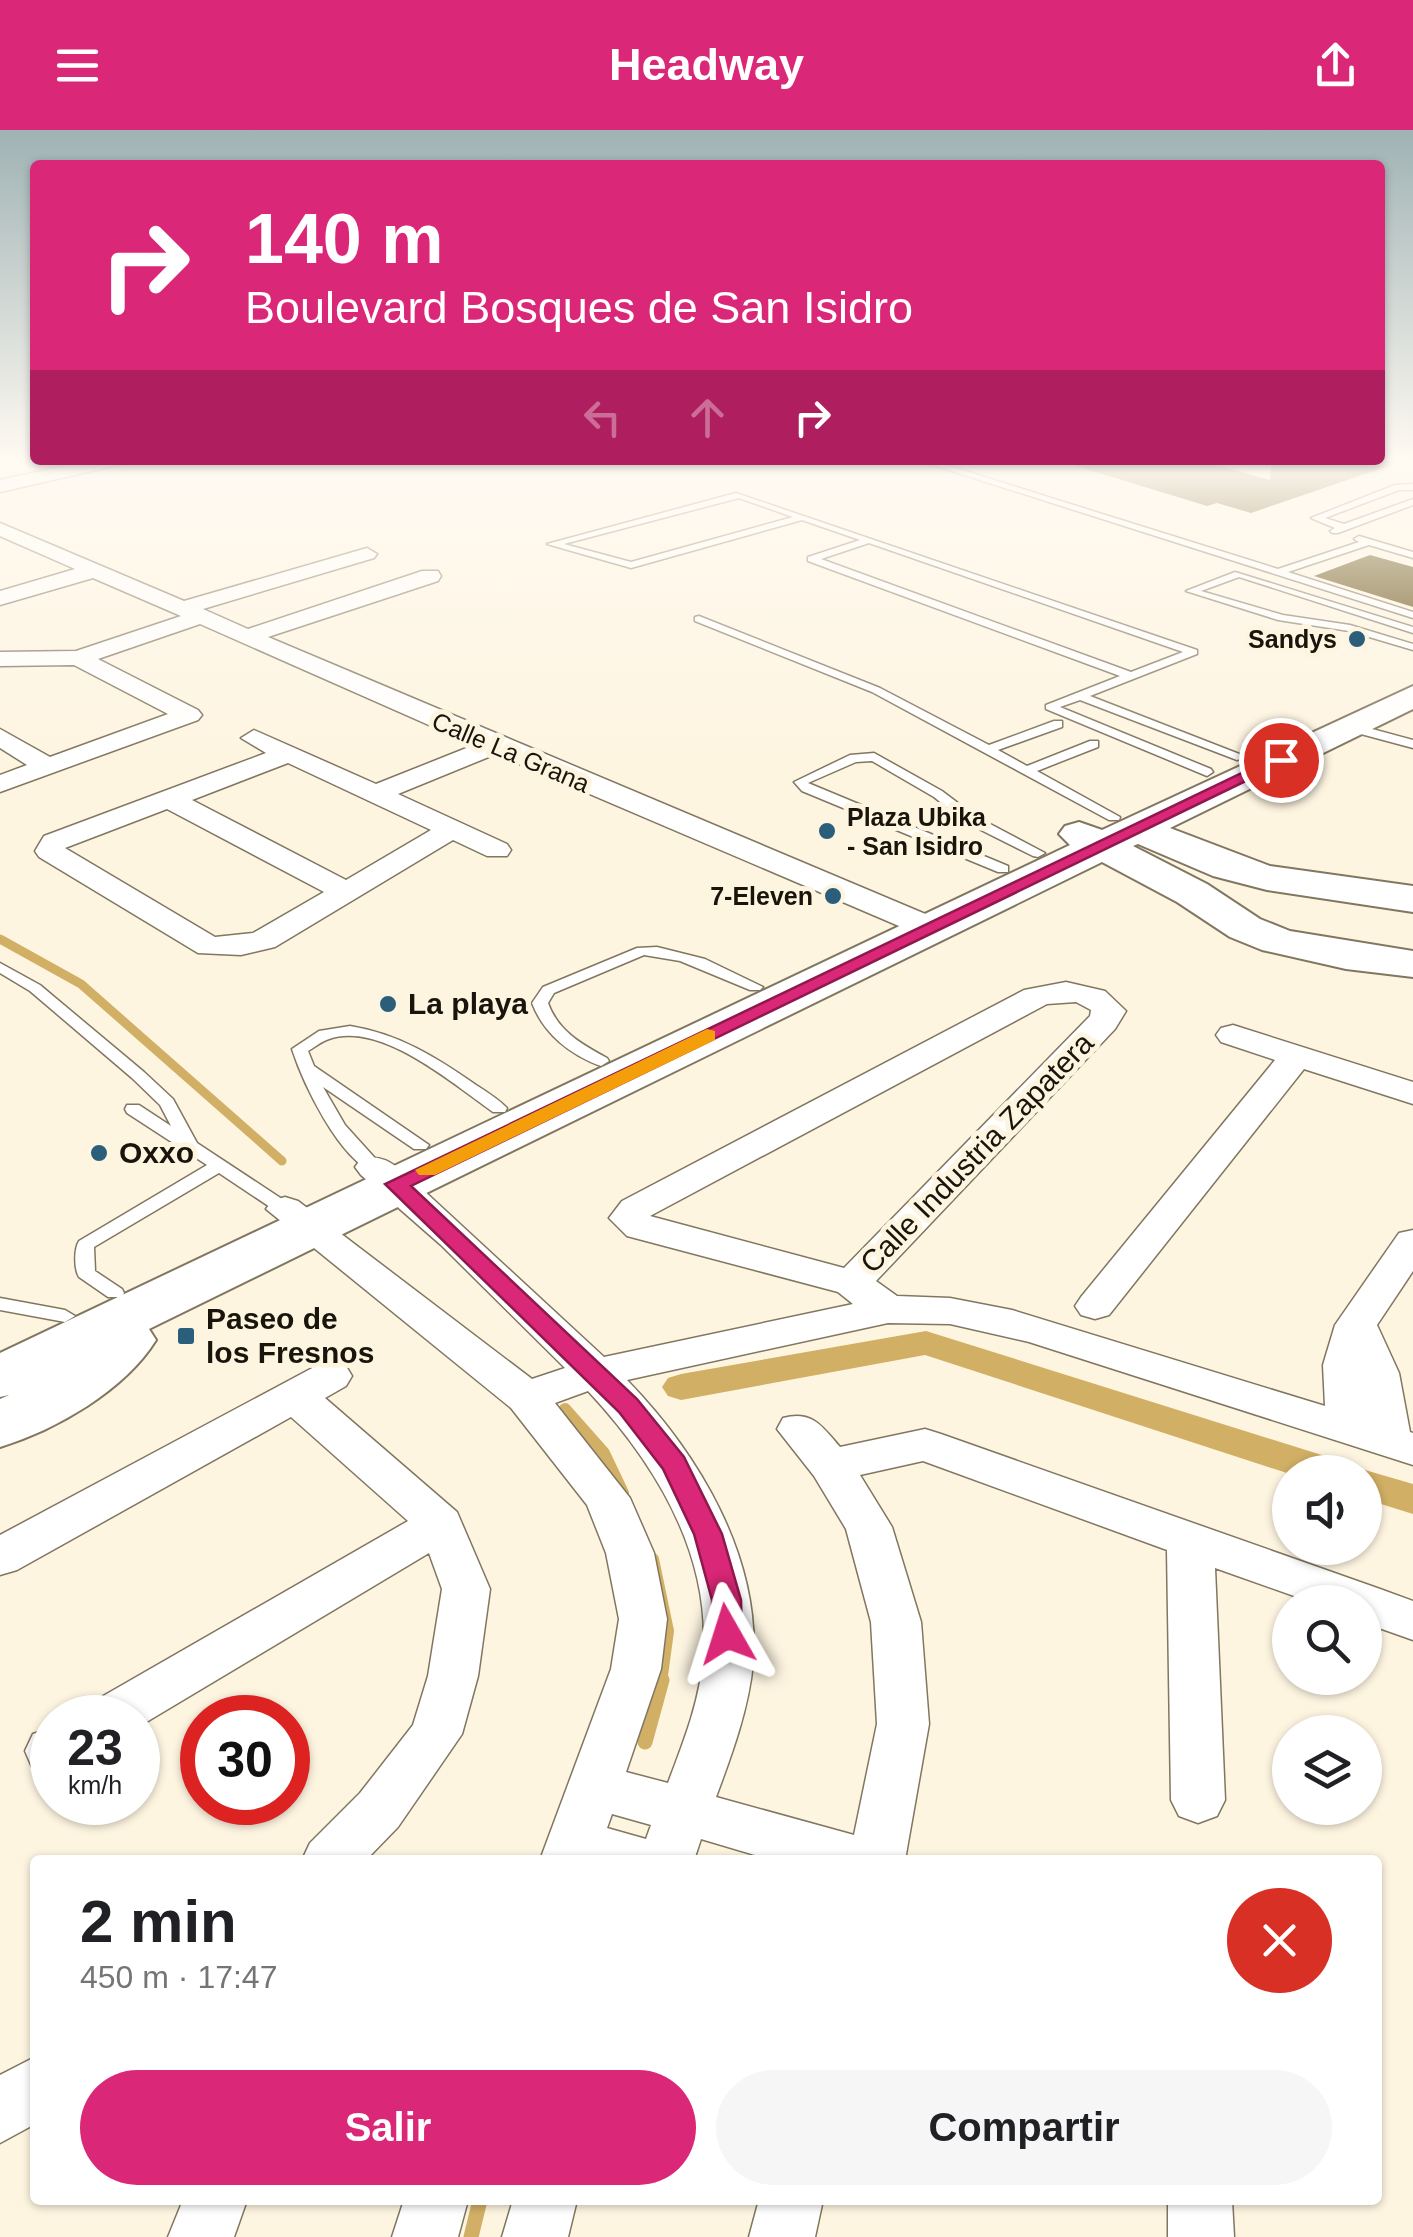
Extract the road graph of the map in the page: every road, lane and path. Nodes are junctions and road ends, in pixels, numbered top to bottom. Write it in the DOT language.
graph roads {
  1 [pos="59,555"];
  2 [pos="363,555"];
  3 [pos="595,555"];
  4 [pos="665,555"];
  5 [pos="822,555"];
  6 [pos="914,555"];
  7 [pos="1225,555"];
  8 [pos="1328,555"];
  9 [pos="93,571"];
  10 [pos="1278,572"];
  11 [pos="430,576"];
  12 [pos="0,598"];
  13 [pos="191,613"];
  14 [pos="1413,615"];
  15 [pos="699,620"];
  16 [pos="1413,630"];
  17 [pos="247,638"];
  18 [pos="1413,647"];
  19 [pos="78,658"];
  20 [pos="0,659"];
  21 [pos="1413,672"];
  22 [pos="1131,676"];
  23 [pos="1081,696"];
  24 [pos="1413,696"];
  25 [pos="1058,724"];
  26 [pos="1354,725"];
  27 [pos="0,737"];
  28 [pos="254,738"];
  29 [pos="1413,740"];
  30 [pos="487,741"];
  31 [pos="1094,744"];
  32 [pos="988,750"];
  33 [pos="289,754"];
  34 [pos="1224,764"];
  35 [pos="49,767"];
  36 [pos="1025,770"];
  37 [pos="0,784"];
  38 [pos="367,791"];
  39 [pos="169,799"];
  40 [pos="1177,810"];
  41 [pos="451,830"];
  42 [pos="1079,841"];
  43 [pos="496,850"];
  44 [pos="344,892"];
  45 [pos="1400,898"];
  46 [pos="918,922"];
  47 [pos="1413,964"];
  48 [pos="0,967"];
  49 [pos="755,987"];
  50 [pos="1233,1035"];
  51 [pos="1296,1056"];
  52 [pos="600,1061"];
  53 [pos="306,1068"];
  54 [pos="1413,1093"];
  55 [pos="499,1108"];
  56 [pos="132,1109"];
  57 [pos="188,1145"];
  58 [pos="385,1161"];
  59 [pos="220,1165"];
  60 [pos="296,1218"];
  61 [pos="1413,1242"];
  62 [pos="852,1283"];
  63 [pos="115,1293"];
  64 [pos="172,1293"];
  65 [pos="0,1304"];
  66 [pos="1094,1306"];
  67 [pos="888,1310"];
  68 [pos="66,1316"];
  69 [pos="1356,1325"];
  70 [pos="0,1346"];
  71 [pos="595,1372"];
  72 [pos="0,1377"];
  73 [pos="526,1397"];
  74 [pos="0,1425"];
  75 [pos="1348,1428"];
  76 [pos="1401,1445"];
  77 [pos="441,1524"];
  78 [pos="1190,1540"];
  79 [pos="0,1557"];
  80 [pos="1314,1585"];
  81 [pos="1382,1610"];
  82 [pos="1413,1621"];
  83 [pos="148,1695"];
  84 [pos="595,1786"];
  85 [pos="1198,1800"];
  86 [pos="683,1810"];
  87 [pos="571,1852"];
  88 [pos="335,1855"];
  89 [pos="668,1855"];
  90 [pos="840,1855"];
  91 [pos="878,1855"];
  92 [pos="30,2091"];
  93 [pos="0,2112"];
  94 [pos="214,2205"];
  95 [pos="435,2205"];
  96 [pos="544,2205"];
  97 [pos="790,2205"];
  98 [pos="1200,2205"];
  99 [pos="201,2237"];
  100 [pos="425,2237"];
  101 [pos="536,2237"];
  102 [pos="782,2237"];
  103 [pos="1202,2237"];
  1 -- 9 [label="street, Calle La Grana"];
  2 -- 13 [label="street"];
  3 -- 4 [label="lane"];
  5 -- 22 [label="lane"];
  6 -- 22 [label="lane"];
  7 -- 10 [label="lane"];
  8 -- 10 [label="lane"];
  9 -- 12 [label="street"];
  9 -- 13 [label="street, Calle La Grana"];
  10 -- 14 [label="lane"];
  11 -- 17 [label="street"];
  13 -- 17 [label="street, Calle La Grana"];
  13 -- 19 [label="street"];
  15 -- 32 [label="lane"];
  16 -- 18 [label="lane"];
  17 -- 30 [label="street, Calle La Grana"];
  19 -- 20 [label="street"];
  19 -- 35 [label="street"];
  21 -- 34 [label="main road"];
  22 -- 23 [label="lane"];
  23 -- 34 [label="lane"];
  23 -- 34 [label="lane"];
  24 -- 26 [label="main road"];
  25 -- 32 [label="lane"];
  26 -- 29 [label="lane"];
  26 -- 40 [label="main road"];
  27 -- 35 [label="street"];
  28 -- 33 [label="street"];
  30 -- 38 [label="street"];
  30 -- 46 [label="street, Calle La Grana"];
  31 -- 36 [label="lane"];
  32 -- 36 [label="lane"];
  33 -- 38 [label="street"];
  33 -- 39 [label="street"];
  34 -- 42 [label="main road"];
  35 -- 37 [label="street"];
  36 -- 42 [label="lane"];
  38 -- 41 [label="street"];
  39 -- 44 [label="street"];
  39 -- 44 [label="street"];
  40 -- 42 [label="main road"];
  40 -- 45 [label="main road"];
  41 -- 43 [label="street"];
  41 -- 44 [label="street"];
  42 -- 42 [label="lane"];
  42 -- 45 [label="main road"];
  42 -- 46 [label="main road"];
  42 -- 46 [label="main road"];
  42 -- 47 [label="main road"];
  46 -- 49 [label="main road"];
  46 -- 58 [label="main road"];
  48 -- 57 [label="lane"];
  49 -- 52 [label="main road"];
  49 -- 52 [label="lane"];
  50 -- 51 [label="street"];
  51 -- 54 [label="street"];
  51 -- 66 [label="street"];
  52 -- 55 [label="main road"];
  53 -- 55 [label="lane"];
  53 -- 58 [label="lane"];
  53 -- 58 [label="lane"];
  55 -- 58 [label="main road"];
  56 -- 57 [label="lane"];
  57 -- 59 [label="lane"];
  58 -- 60 [label="main road"];
  58 -- 71 [label="street"];
  59 -- 60 [label="lane"];
  59 -- 63 [label="lane"];
  60 -- 63 [label="main road"];
  60 -- 64 [label="main road"];
  60 -- 73 [label="street"];
  61 -- 69 [label="street"];
  62 -- 62 [label="street, Calle Industria Zapatera"];
  62 -- 67 [label="street"];
  63 -- 68 [label="main road"];
  64 -- 72 [label="main road"];
  64 -- 74 [label="main road"];
  65 -- 68 [label="lane"];
  67 -- 71 [label="street"];
  67 -- 75 [label="street"];
  68 -- 70 [label="main road"];
  69 -- 75 [label="street"];
  69 -- 76 [label="street"];
  71 -- 73 [label="street"];
  71 -- 86 [label="street"];
  73 -- 84 [label="street"];
  75 -- 76 [label="street"];
  77 -- 79 [label="street"];
  77 -- 83 [label="street"];
  77 -- 88 [label="street"];
  78 -- 80 [label="street"];
  78 -- 85 [label="street"];
  78 -- 91 [label="street"];
  81 -- 82 [label="street"];
  84 -- 86 [label="street"];
  84 -- 87 [label="street"];
  86 -- 89 [label="street"];
  86 -- 90 [label="street"];
  92 -- 93 [label="street"];
  94 -- 99 [label="street"];
  95 -- 100 [label="street"];
  96 -- 101 [label="street"];
  97 -- 102 [label="street"];
  98 -- 103 [label="street"];
}
